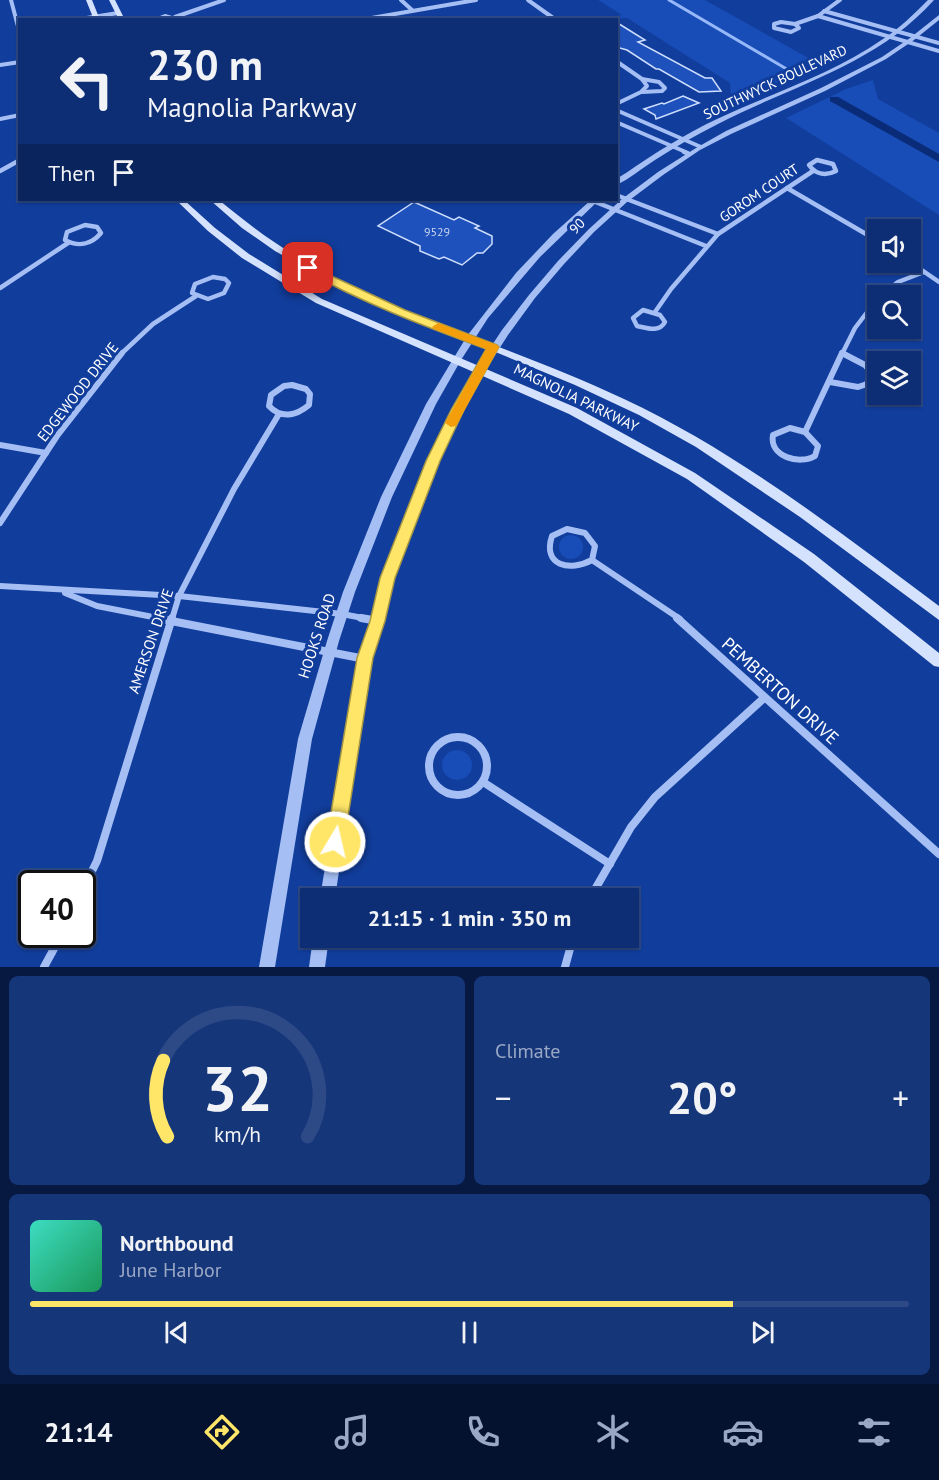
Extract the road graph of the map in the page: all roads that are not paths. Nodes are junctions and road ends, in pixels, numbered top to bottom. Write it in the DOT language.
graph roads {
  1 [pos="10,0"];
  2 [pos="89,0"];
  3 [pos="112,0"];
  4 [pos="207,0"];
  5 [pos="224,0"];
  6 [pos="401,0"];
  7 [pos="476,0"];
  8 [pos="528,0"];
  9 [pos="840,0"];
  10 [pos="931,0"];
  11 [pos="213,3"];
  12 [pos="412,10"];
  13 [pos="824,11"];
  14 [pos="818,16"];
  15 [pos="939,16"];
  16 [pos="97,18"];
  17 [pos="120,18"];
  18 [pos="160,18"];
  19 [pos="175,18"];
  20 [pos="370,18"];
  21 [pos="553,18"];
  22 [pos="795,24"];
  23 [pos="18,25"];
  24 [pos="899,32"];
  25 [pos="892,37"];
  26 [pos="917,37"];
  27 [pos="909,42"];
  28 [pos="939,44"];
  29 [pos="939,51"];
  30 [pos="18,62"];
  31 [pos="618,62"];
  32 [pos="0,65"];
  33 [pos="642,79"];
  34 [pos="641,92"];
  35 [pos="618,103"];
  36 [pos="618,111"];
  37 [pos="18,115"];
  38 [pos="0,119"];
  39 [pos="719,121"];
  40 [pos="618,123"];
  41 [pos="736,128"];
  42 [pos="684,139"];
  43 [pos="671,147"];
  44 [pos="701,147"];
  45 [pos="688,154"];
  46 [pos="18,163"];
  47 [pos="0,171"];
  48 [pos="813,171"];
  49 [pos="618,182"];
  50 [pos="787,188"];
  51 [pos="621,197"];
  52 [pos="181,201"];
  53 [pos="215,201"];
  54 [pos="593,201"];
  55 [pos="596,201"];
  56 [pos="614,209"];
  57 [pos="718,234"];
  58 [pos="867,235"];
  59 [pos="68,243"];
  60 [pos="706,246"];
  61 [pos="921,270"];
  62 [pos="924,272"];
  63 [pos="939,282"];
  64 [pos="894,285"];
  65 [pos="0,288"];
  66 [pos="196,296"];
  67 [pos="867,311"];
  68 [pos="655,312"];
  69 [pos="470,339"];
  70 [pos="493,347"];
  71 [pos="842,353"];
  72 [pos="456,360"];
  73 [pos="482,370"];
  74 [pos="830,382"];
  75 [pos="279,414"];
  76 [pos="805,432"];
  77 [pos="0,445"];
  78 [pos="46,453"];
  79 [pos="0,523"];
  80 [pos="592,560"];
  81 [pos="0,586"];
  82 [pos="58,591"];
  83 [pos="179,596"];
  84 [pos="342,614"];
  85 [pos="939,614"];
  86 [pos="170,621"];
  87 [pos="378,621"];
  88 [pos="330,652"];
  89 [pos="365,658"];
  90 [pos="939,661"];
  91 [pos="764,698"];
  92 [pos="483,782"];
  93 [pos="939,854"];
  94 [pos="610,864"];
  95 [pos="92,870"];
  96 [pos="329,888"];
  97 [pos="596,888"];
  98 [pos="54,948"];
  99 [pos="320,948"];
  100 [pos="570,948"];
  101 [pos="44,967"];
  102 [pos="267,967"];
  103 [pos="317,967"];
  104 [pos="565,967"];
  1 -- 23 [label="street"];
  2 -- 16 [label="main road"];
  3 -- 17 [label="main road"];
  4 -- 11 [label="street"];
  5 -- 11 [label="street"];
  6 -- 12 [label="street"];
  7 -- 12 [label="street"];
  8 -- 21 [label="street"];
  9 -- 13 [label="street"];
  10 -- 24 [label="street, SOUTHWYCK BOULEVARD"];
  11 -- 19 [label="street"];
  12 -- 20 [label="street"];
  13 -- 14 [label="street"];
  13 -- 24 [label="street"];
  14 -- 22 [label="street"];
  14 -- 25 [label="street"];
  15 -- 26 [label="street, SOUTHWYCK BOULEVARD"];
  16 -- 17 [label="street"];
  18 -- 19 [label="street"];
  22 -- 22 [label="street"];
  24 -- 25 [label="street, SOUTHWYCK BOULEVARD"];
  24 -- 26 [label="street"];
  25 -- 27 [label="street"];
  25 -- 39 [label="street, SOUTHWYCK BOULEVARD"];
  26 -- 27 [label="street, SOUTHWYCK BOULEVARD"];
  26 -- 28 [label="street"];
  27 -- 29 [label="street"];
  27 -- 41 [label="street, SOUTHWYCK BOULEVARD"];
  30 -- 32 [label="street"];
  31 -- 33 [label="street"];
  33 -- 34 [label="street"];
  33 -- 34 [label="street"];
  34 -- 35 [label="street"];
  36 -- 42 [label="street"];
  37 -- 38 [label="street"];
  39 -- 41 [label="street"];
  39 -- 42 [label="street, SOUTHWYCK BOULEVARD"];
  40 -- 43 [label="street"];
  41 -- 44 [label="street, SOUTHWYCK BOULEVARD"];
  42 -- 43 [label="street"];
  42 -- 44 [label="street"];
  43 -- 45 [label="street"];
  43 -- 49 [label="street"];
  44 -- 45 [label="street, 90"];
  45 -- 51 [label="street, 90"];
  46 -- 47 [label="street"];
  48 -- 48 [label="street, GOROM COURT"];
  48 -- 50 [label="street, GOROM COURT"];
  50 -- 57 [label="street, GOROM COURT"];
  50 -- 58 [label="street"];
  51 -- 56 [label="street, 90"];
  51 -- 57 [label="street, GOROM COURT"];
  52 -- 72 [label="main road, MAGNOLIA PARKWAY"];
  53 -- 69 [label="main road, MAGNOLIA PARKWAY"];
  54 -- 69 [label="street, 90"];
  55 -- 56 [label="street"];
  56 -- 60 [label="street"];
  56 -- 70 [label="street, 90"];
  57 -- 60 [label="street, GOROM COURT"];
  59 -- 59 [label="street"];
  59 -- 65 [label="street"];
  60 -- 68 [label="street, GOROM COURT"];
  61 -- 62 [label="street"];
  62 -- 63 [label="street"];
  62 -- 64 [label="street"];
  66 -- 66 [label="street, EDGEWOOD DRIVE"];
  66 -- 78 [label="street, EDGEWOOD DRIVE"];
  67 -- 71 [label="street"];
  68 -- 68 [label="street, GOROM COURT"];
  69 -- 70 [label="main road, MAGNOLIA PARKWAY"];
  69 -- 72 [label="street, HOOKS ROAD"];
  70 -- 73 [label="street"];
  70 -- 85 [label="main road, MAGNOLIA PARKWAY"];
  71 -- 74 [label="street"];
  71 -- 74 [label="street"];
  72 -- 73 [label="main road, MAGNOLIA PARKWAY"];
  72 -- 84 [label="street, HOOKS ROAD"];
  73 -- 87 [label="street"];
  73 -- 90 [label="main road, MAGNOLIA PARKWAY"];
  74 -- 76 [label="street"];
  75 -- 75 [label="street"];
  75 -- 83 [label="street, AMERSON DRIVE"];
  76 -- 76 [label="street"];
  77 -- 78 [label="street"];
  78 -- 79 [label="street, EDGEWOOD DRIVE"];
  80 -- 80 [label="street"];
  80 -- 91 [label="street, PEMBERTON DRIVE"];
  81 -- 82 [label="street"];
  82 -- 83 [label="street"];
  82 -- 86 [label="street"];
  83 -- 84 [label="street"];
  83 -- 86 [label="street, AMERSON DRIVE"];
  84 -- 87 [label="street"];
  84 -- 88 [label="street, HOOKS ROAD"];
  86 -- 88 [label="street"];
  86 -- 95 [label="street, AMERSON DRIVE"];
  87 -- 89 [label="street"];
  88 -- 89 [label="street"];
  88 -- 102 [label="street, HOOKS ROAD"];
  89 -- 96 [label="street"];
  91 -- 93 [label="street, PEMBERTON DRIVE"];
  91 -- 94 [label="street"];
  92 -- 92 [label="street"];
  92 -- 94 [label="street"];
  94 -- 97 [label="street"];
  98 -- 101 [label="street"];
  99 -- 103 [label="street"];
  100 -- 104 [label="street"];
}
